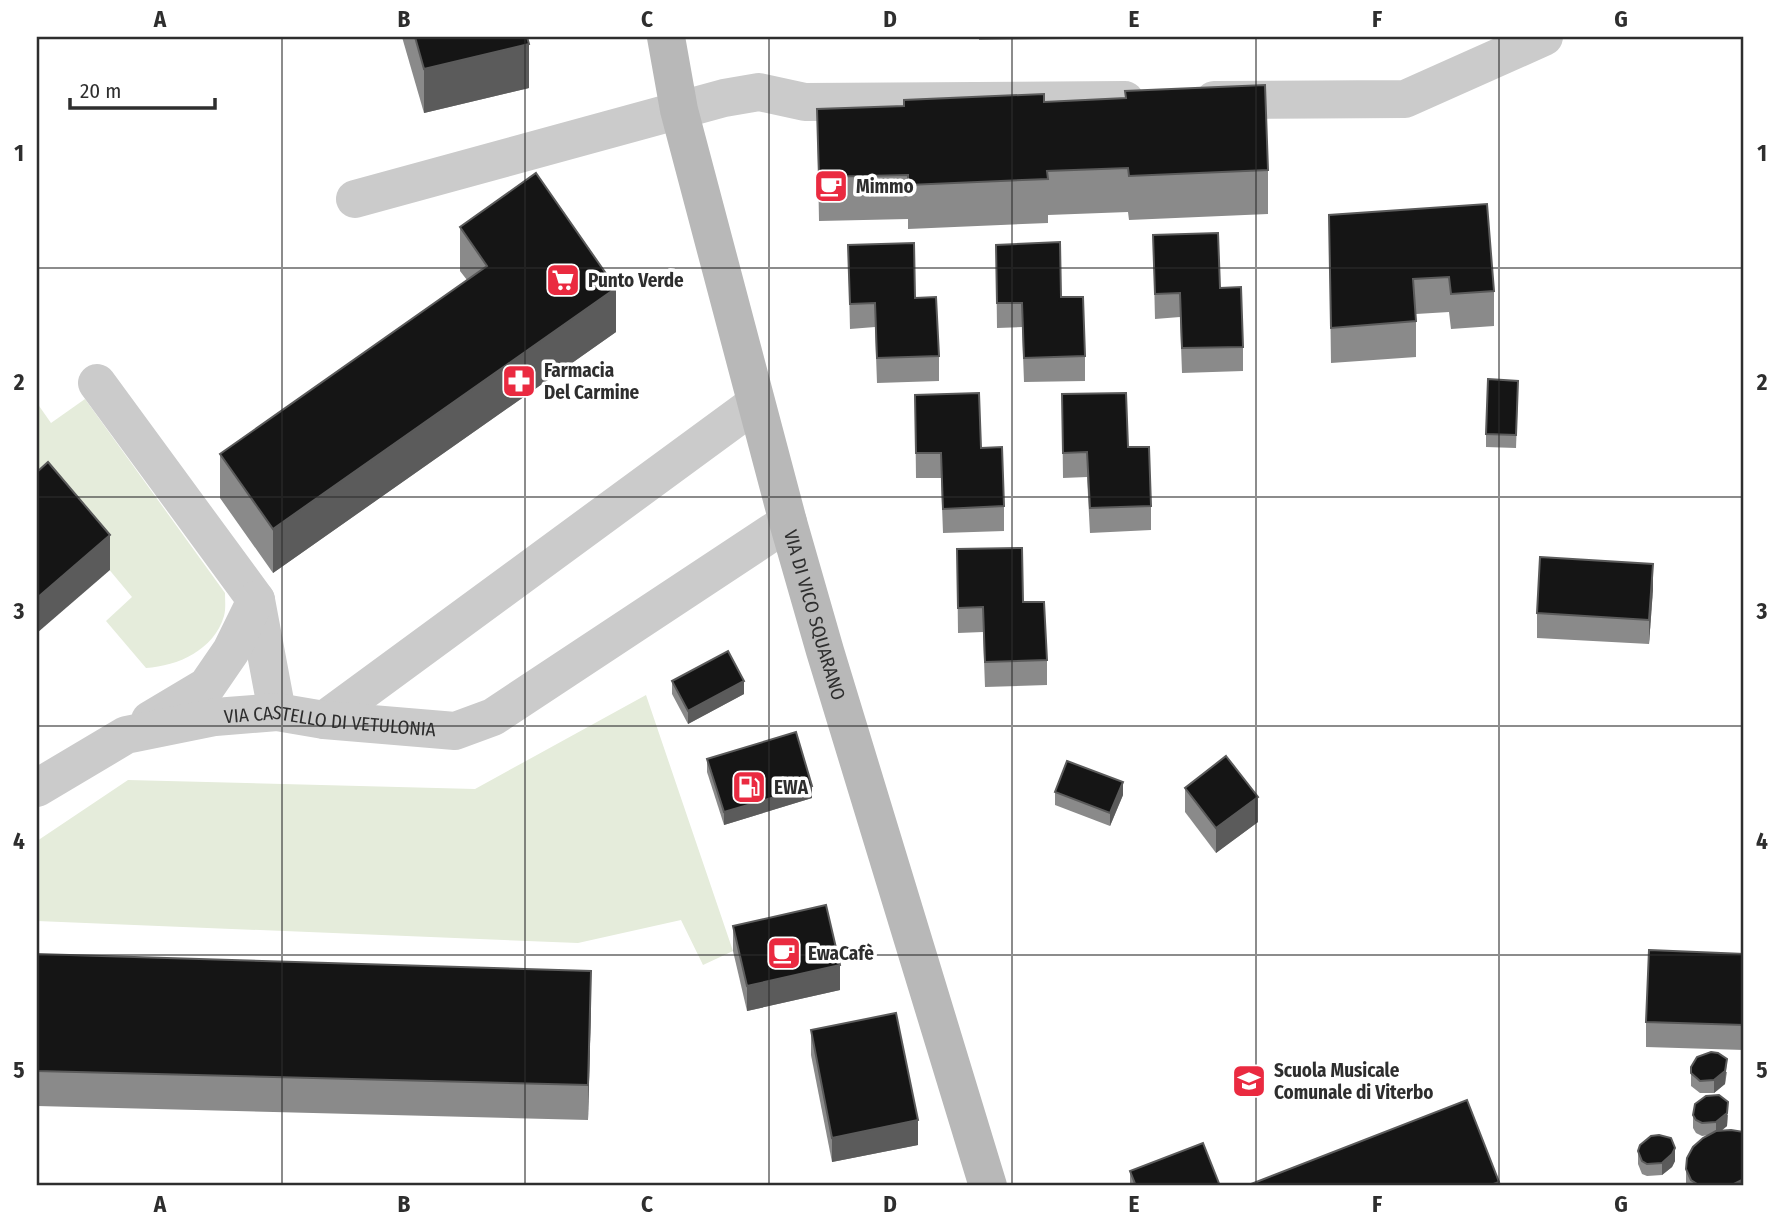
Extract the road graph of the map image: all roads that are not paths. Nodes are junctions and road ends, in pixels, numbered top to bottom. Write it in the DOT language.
graph roads {
  1 [pos="666,37"];
  2 [pos="1544,37"];
  3 [pos="679,110"];
  4 [pos="355,199"];
  5 [pos="97,383"];
  6 [pos="756,403"];
  7 [pos="788,522"];
  8 [pos="257,600"];
  9 [pos="211,701"];
  10 [pos="277,712"];
  11 [pos="324,720"];
  12 [pos="37,788"];
  13 [pos="988,1186"];
  1 -- 3 [label="main road, VIA DI VICO SQUARANO"];
  2 -- 3 [label="street"];
  3 -- 4 [label="street"];
  3 -- 6 [label="main road, VIA DI VICO SQUARANO"];
  5 -- 8 [label="street"];
  6 -- 7 [label="main road, VIA DI VICO SQUARANO"];
  6 -- 11 [label="street"];
  7 -- 11 [label="street, VIA CASTELLO DI VETULONIA"];
  7 -- 13 [label="main road, VIA DI VICO SQUARANO"];
  8 -- 9 [label="street"];
  8 -- 10 [label="street"];
  9 -- 10 [label="street, VIA CASTELLO DI VETULONIA"];
  9 -- 12 [label="street, VIA CASTELLO DI VETULONIA"];
  10 -- 11 [label="street, VIA CASTELLO DI VETULONIA"];
}
